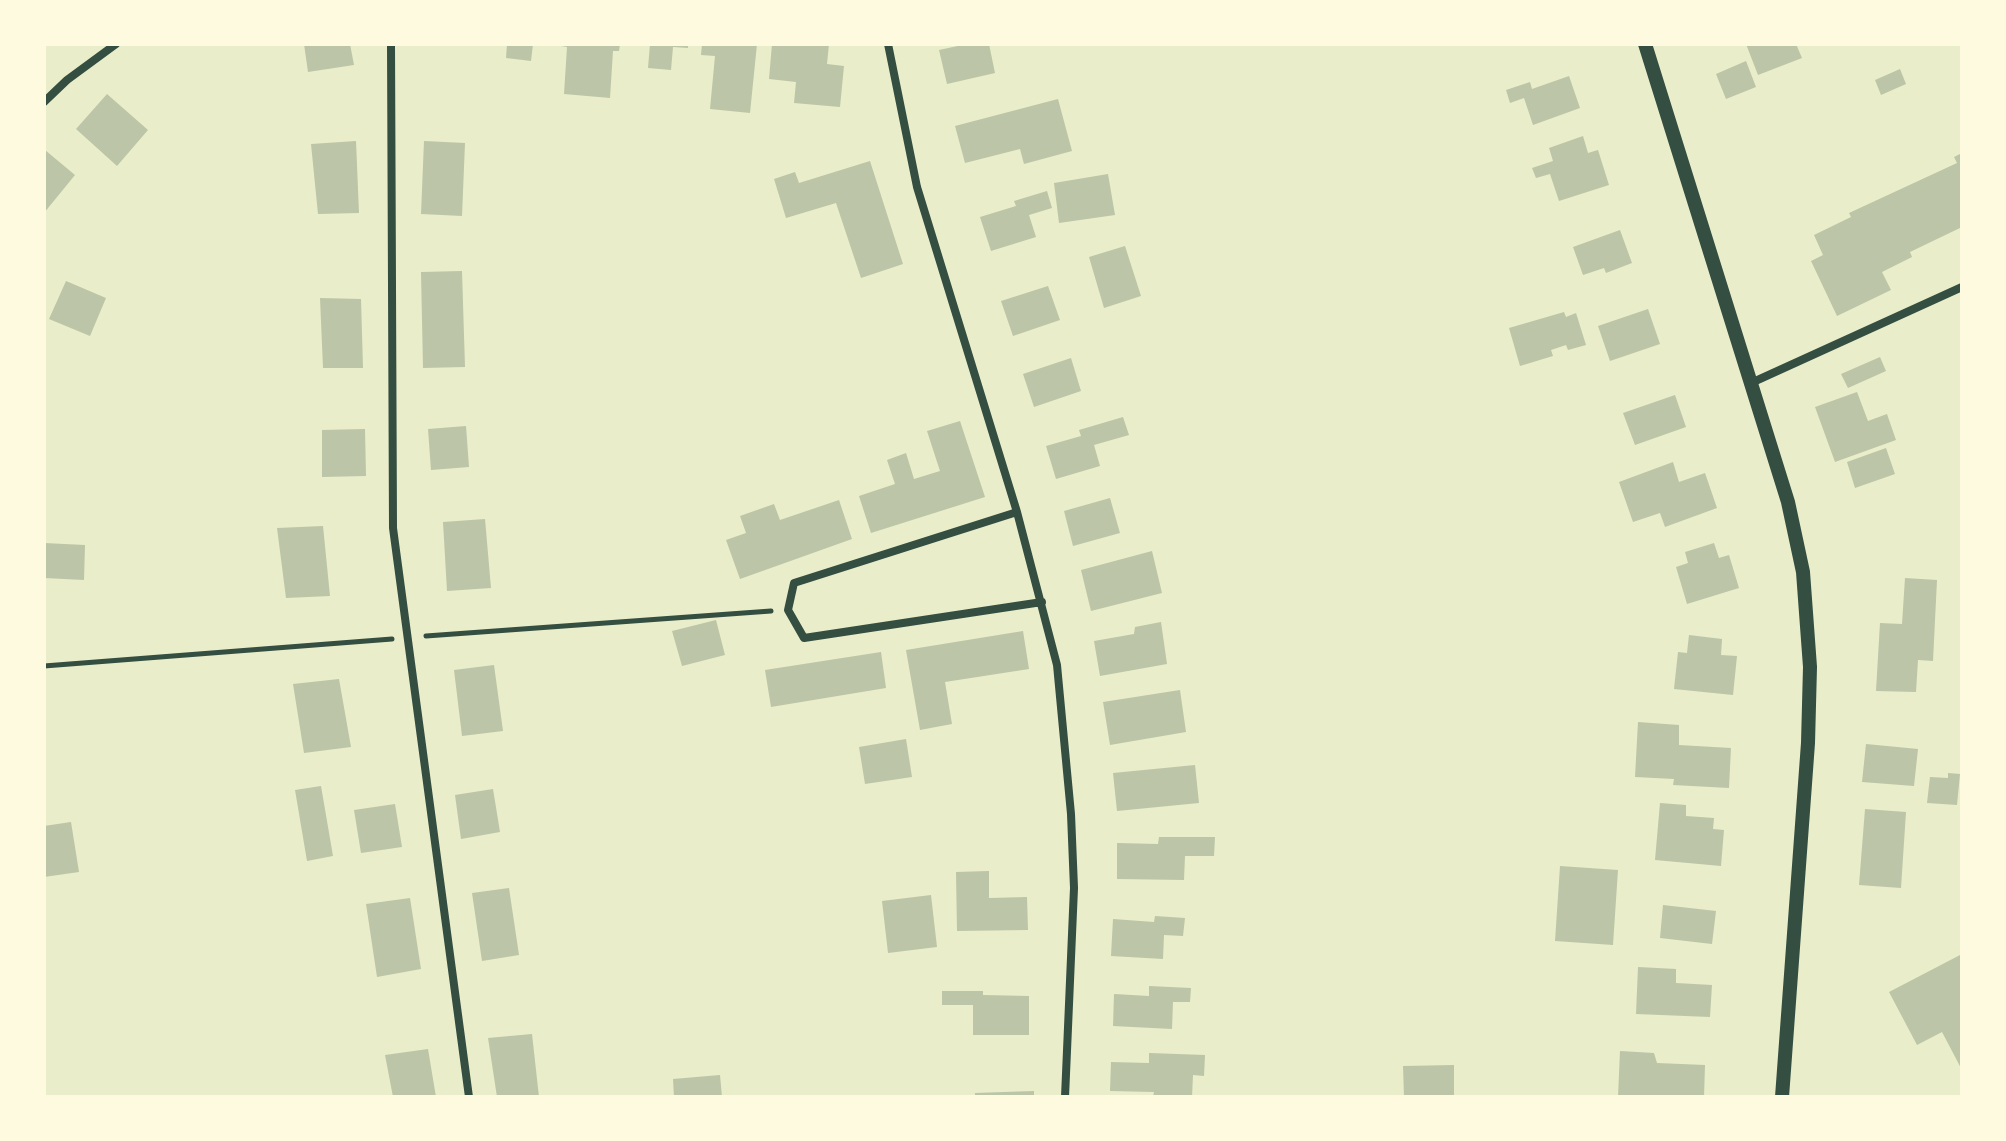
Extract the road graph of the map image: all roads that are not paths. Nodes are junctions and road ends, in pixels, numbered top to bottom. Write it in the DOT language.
graph roads {
  1 [pos="116,44"];
  2 [pos="391,44"];
  3 [pos="888,44"];
  4 [pos="1645,44"];
  5 [pos="44,102"];
  6 [pos="1962,287"];
  7 [pos="1751,383"];
  8 [pos="1017,512"];
  9 [pos="1042,602"];
  10 [pos="469,1097"];
  11 [pos="1065,1097"];
  12 [pos="1782,1097"];
  1 -- 5 [label="street"];
  2 -- 10 [label="street"];
  3 -- 8 [label="street"];
  4 -- 7 [label="street"];
  6 -- 7 [label="street"];
  7 -- 12 [label="street"];
  8 -- 9 [label="street"];
  8 -- 9 [label="street"];
  9 -- 11 [label="street"];
}
